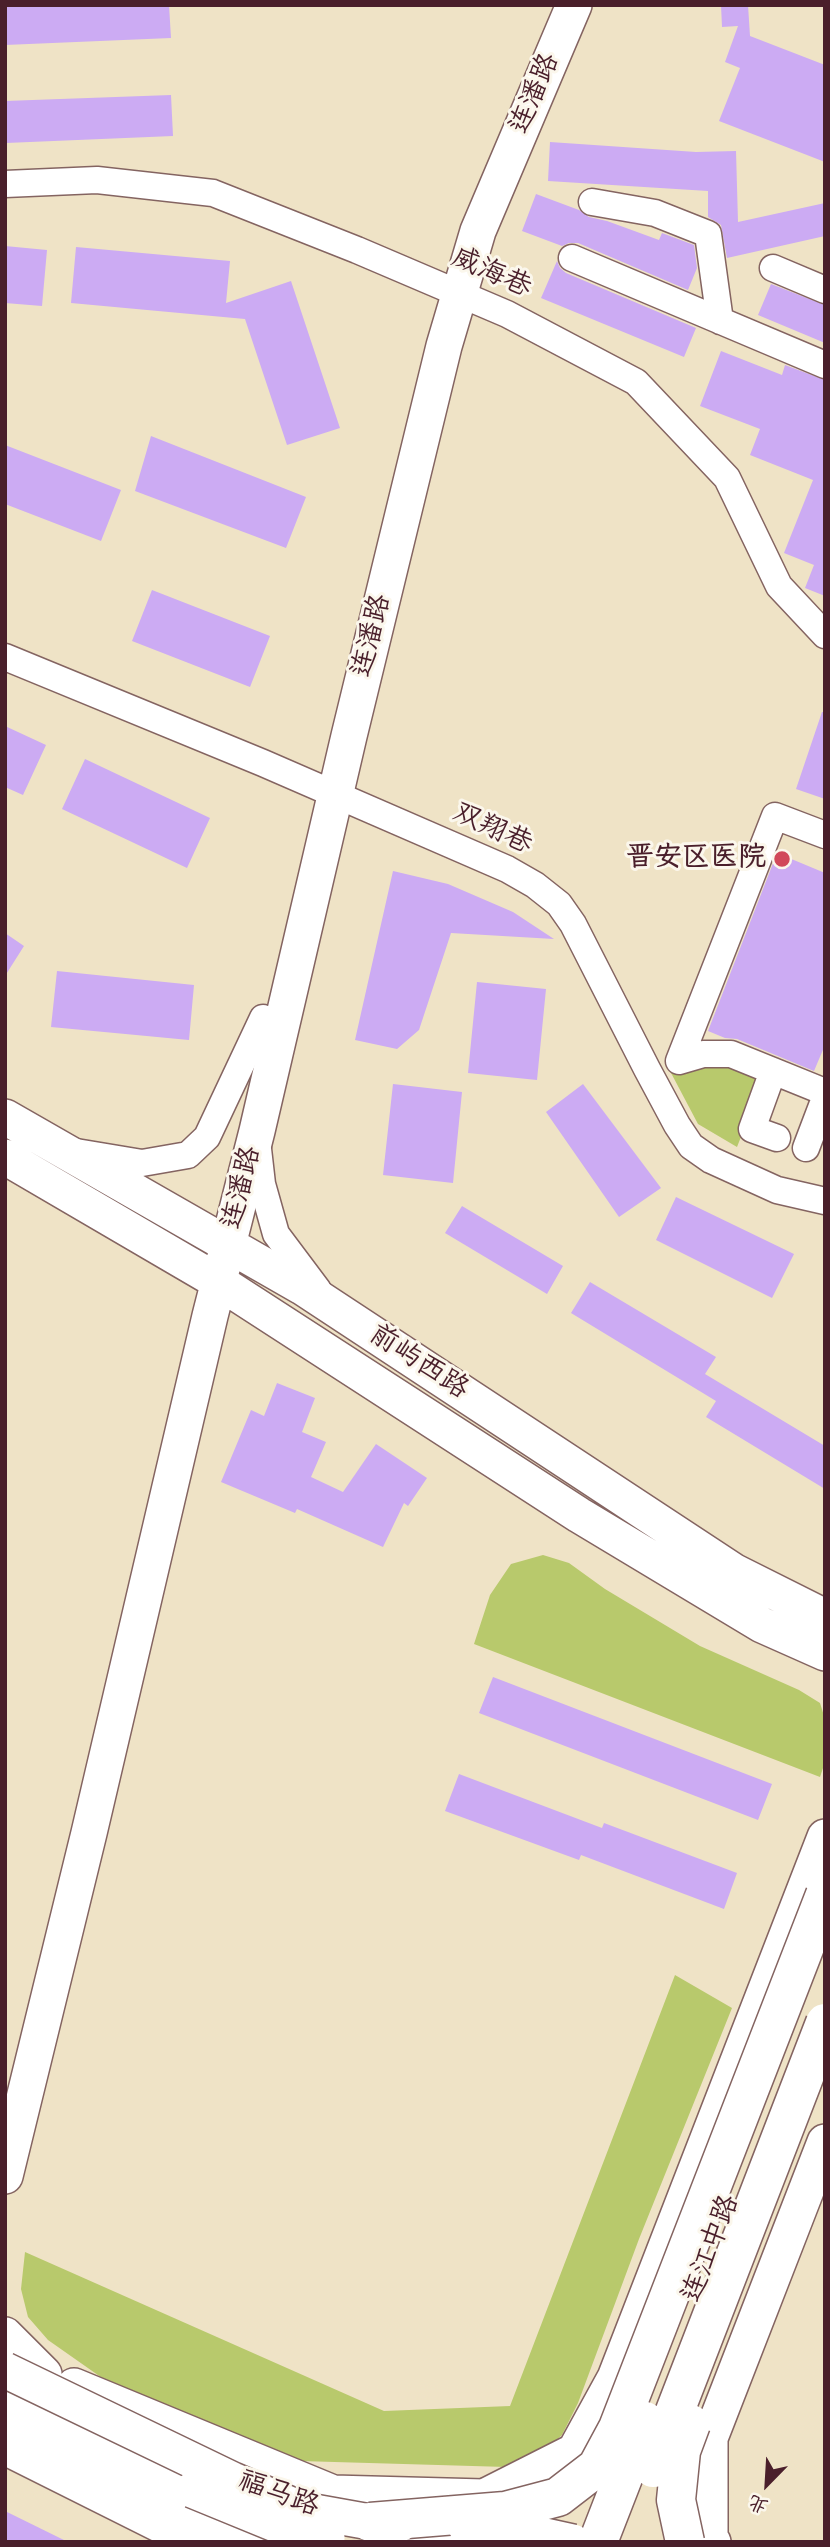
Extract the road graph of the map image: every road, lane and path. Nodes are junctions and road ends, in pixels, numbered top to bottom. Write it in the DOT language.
graph roads {
  1 [pos="554,5"];
  2 [pos="574,5"];
  3 [pos="5,184"];
  4 [pos="592,202"];
  5 [pos="572,258"];
  6 [pos="773,268"];
  7 [pos="449,290"];
  8 [pos="825,290"];
  9 [pos="720,321"];
  10 [pos="825,365"];
  11 [pos="825,635"];
  12 [pos="5,657"];
  13 [pos="326,791"];
  14 [pos="825,835"];
  15 [pos="263,1018"];
  16 [pos="773,1071"];
  17 [pos="825,1091"];
  18 [pos="825,1098"];
  19 [pos="5,1117"];
  20 [pos="257,1131"];
  21 [pos="777,1138"];
  22 [pos="806,1148"];
  23 [pos="61,1149"];
  24 [pos="5,1157"];
  25 [pos="825,1200"];
  26 [pos="220,1241"];
  27 [pos="211,1277"];
  28 [pos="333,1307"];
  29 [pos="825,1617"];
  30 [pos="825,1653"];
  31 [pos="825,1837"];
  32 [pos="825,1895"];
  33 [pos="825,1956"];
  34 [pos="825,2023"];
  35 [pos="825,2083"];
  36 [pos="5,2097"];
  37 [pos="825,2142"];
  38 [pos="5,2176"];
  39 [pos="5,2335"];
  40 [pos="5,2356"];
  41 [pos="5,2370"];
  42 [pos="44,2374"];
  43 [pos="615,2378"];
  44 [pos="5,2400"];
  45 [pos="5,2421"];
  46 [pos="710,2438"];
  47 [pos="5,2447"];
  48 [pos="320,2488"];
  49 [pos="426,2534"];
  50 [pos="355,2535"];
  51 [pos="195,2542"];
  52 [pos="247,2542"];
  53 [pos="552,2542"];
  54 [pos="573,2542"];
  55 [pos="598,2542"];
  56 [pos="624,2542"];
  57 [pos="664,2542"];
  58 [pos="685,2542"];
  59 [pos="713,2542"];
  1 -- 7 [label="main road, 连潘路"];
  2 -- 7 [label="main road, 连潘路"];
  3 -- 7 [label="street, 威海巷"];
  4 -- 9 [label="street"];
  5 -- 9 [label="street"];
  6 -- 8 [label="street"];
  7 -- 11 [label="street, 威海巷"];
  7 -- 13 [label="main road, 连潘路"];
  9 -- 10 [label="street"];
  12 -- 13 [label="street, 双翔巷"];
  13 -- 15 [label="main road, 连潘路"];
  13 -- 20 [label="main road, 连潘路"];
  13 -- 25 [label="street, 双翔巷"];
  14 -- 16 [label="street"];
  15 -- 23 [label="street"];
  15 -- 26 [label="main road, 连潘路"];
  16 -- 17 [label="street"];
  16 -- 21 [label="street"];
  18 -- 22 [label="street"];
  19 -- 23 [label="main road, 前屿西路"];
  20 -- 26 [label="main road, 连潘路"];
  20 -- 28 [label="street"];
  23 -- 26 [label="main road, 前屿西路"];
  24 -- 27 [label="main road, 前屿西路"];
  26 -- 27 [label="main road, 连潘路"];
  26 -- 28 [label="main road, 前屿西路"];
  27 -- 30 [label="main road, 前屿西路"];
  27 -- 36 [label="main road"];
  27 -- 38 [label="main road"];
  28 -- 29 [label="main road, 前屿西路"];
  31 -- 43 [label="main road"];
  32 -- 50 [label="highway, bridge"];
  33 -- 55 [label="highway, 连江中路, bridge"];
  34 -- 56 [label="highway, 连江中路, bridge"];
  35 -- 58 [label="highway, bridge"];
  37 -- 46 [label="main road"];
  39 -- 42 [label="main road"];
  40 -- 42 [label="main road"];
  41 -- 50 [label="main road, 福马路, bridge"];
  42 -- 48 [label="main road"];
  43 -- 48 [label="main road"];
  43 -- 53 [label="main road"];
  44 -- 50 [label="main road, 福马路, bridge"];
  45 -- 52 [label="highway"];
  46 -- 57 [label="main road"];
  46 -- 59 [label="main road"];
  47 -- 51 [label="main road"];
  48 -- 50 [label="main road"];
  49 -- 50 [label="main road, 福马路, bridge"];
  49 -- 54 [label="main road, 福马路, bridge"];
}
